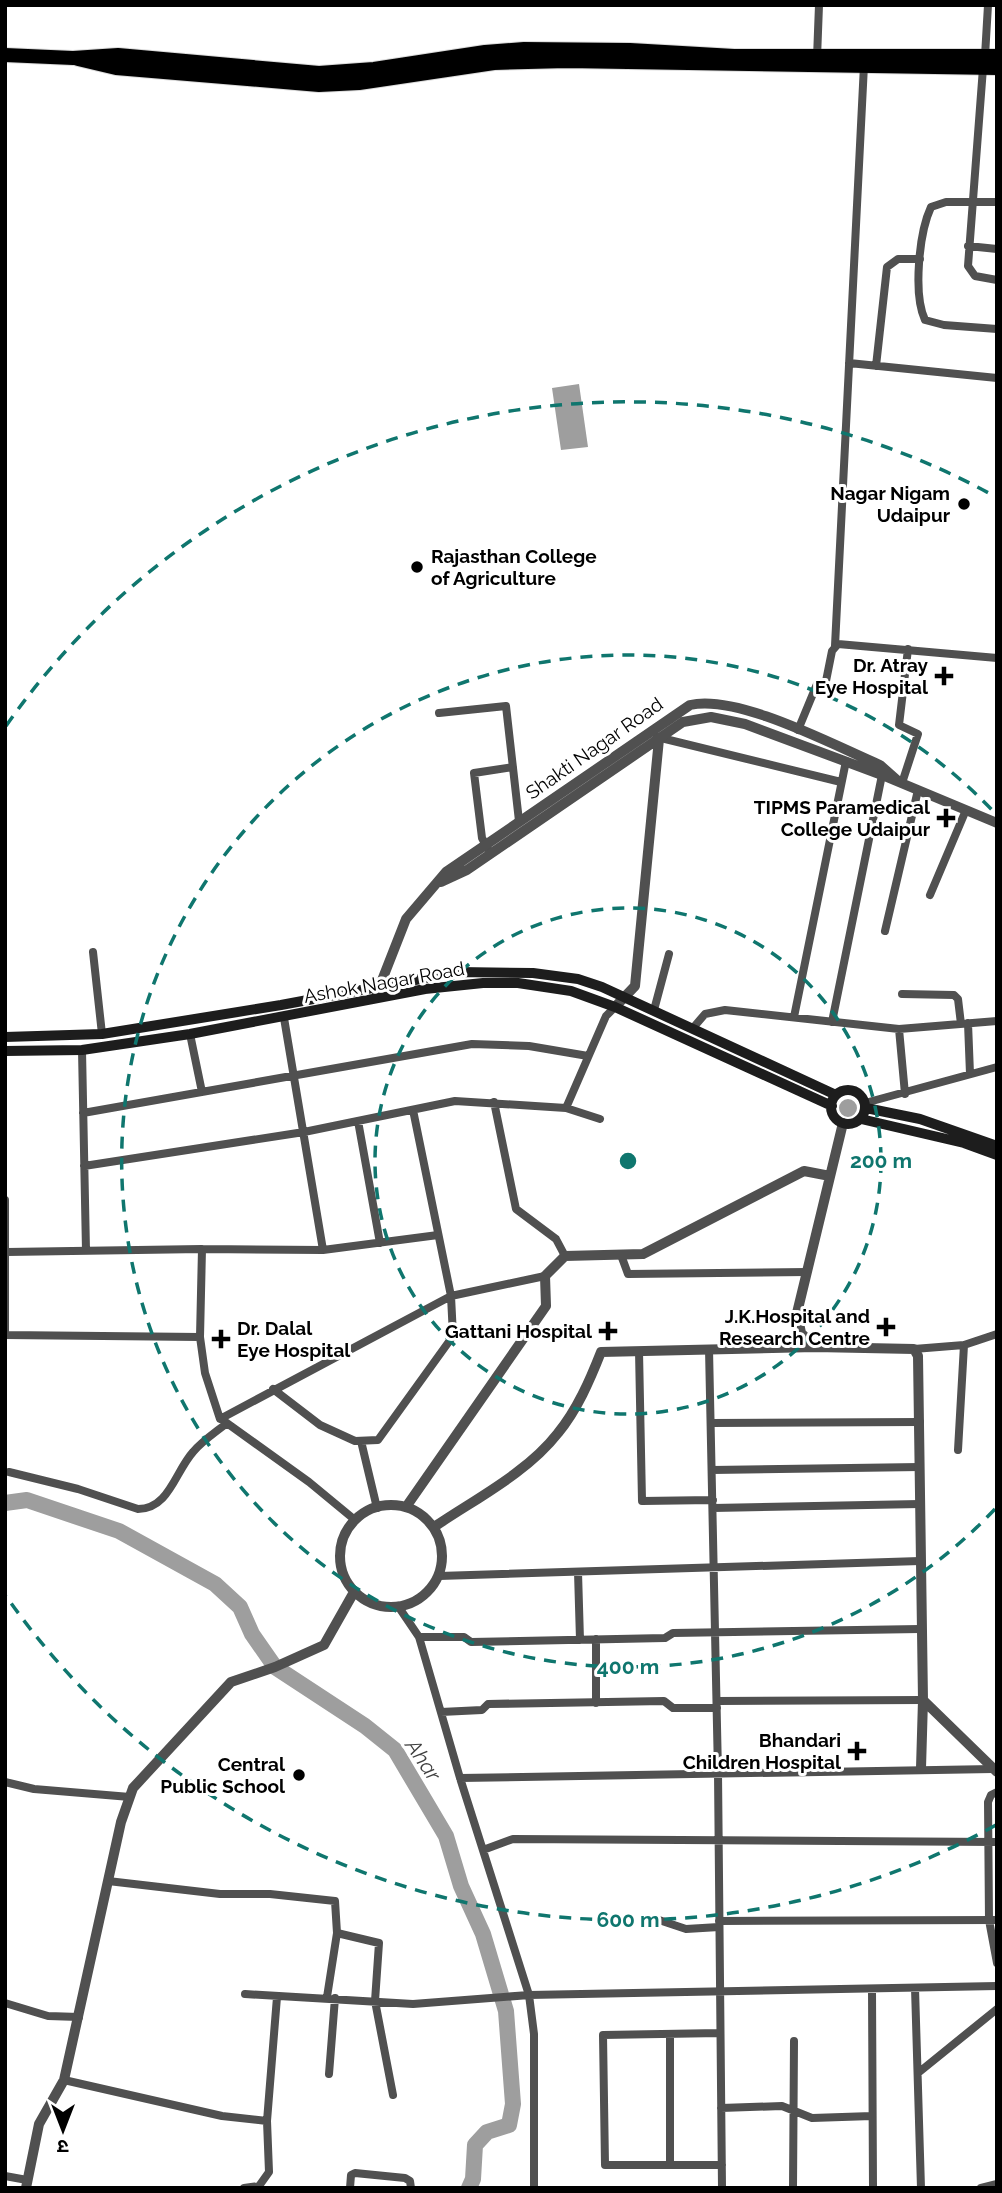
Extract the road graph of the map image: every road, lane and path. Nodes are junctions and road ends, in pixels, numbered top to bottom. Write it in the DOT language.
graph roads {
  1 [pos="819,5"];
  2 [pos="988,5"];
  3 [pos="6,55"];
  4 [pos="817,62"];
  5 [pos="864,62"];
  6 [pos="990,62"];
  7 [pos="971,201"];
  8 [pos="997,202"];
  9 [pos="968,246"];
  10 [pos="997,249"];
  11 [pos="920,259"];
  12 [pos="997,280"];
  13 [pos="997,330"];
  14 [pos="849,363"];
  15 [pos="876,366"];
  16 [pos="997,378"];
  17 [pos="835,646"];
  18 [pos="908,649"];
  19 [pos="997,658"];
  20 [pos="439,713"];
  21 [pos="797,730"];
  22 [pos="649,732"];
  23 [pos="655,741"];
  24 [pos="846,761"];
  25 [pos="513,766"];
  26 [pos="882,775"];
  27 [pos="841,782"];
  28 [pos="900,782"];
  29 [pos="918,790"];
  30 [pos="966,810"];
  31 [pos="519,821"];
  32 [pos="997,823"];
  33 [pos="485,845"];
  34 [pos="492,854"];
  35 [pos="441,882"];
  36 [pos="930,895"];
  37 [pos="885,931"];
  38 [pos="93,952"];
  39 [pos="669,954"];
  40 [pos="379,985"];
  41 [pos="902,994"];
  42 [pos="625,997"];
  43 [pos="376,999"];
  44 [pos="615,1007"];
  45 [pos="653,1010"];
  46 [pos="794,1017"];
  47 [pos="284,1018"];
  48 [pos="997,1021"];
  49 [pos="832,1022"];
  50 [pos="965,1024"];
  51 [pos="693,1028"];
  52 [pos="899,1029"];
  53 [pos="102,1034"];
  54 [pos="190,1034"];
  55 [pos="5,1037"];
  56 [pos="82,1050"];
  57 [pos="5,1051"];
  58 [pos="589,1056"];
  59 [pos="997,1067"];
  60 [pos="970,1074"];
  61 [pos="295,1075"];
  62 [pos="202,1091"];
  63 [pos="905,1094"];
  64 [pos="834,1101"];
  65 [pos="494,1102"];
  66 [pos="865,1105"];
  67 [pos="566,1108"];
  68 [pos="413,1110"];
  69 [pos="83,1113"];
  70 [pos="600,1119"];
  71 [pos="861,1119"];
  72 [pos="358,1121"];
  73 [pos="843,1124"];
  74 [pos="304,1132"];
  75 [pos="997,1146"];
  76 [pos="997,1155"];
  77 [pos="85,1166"];
  78 [pos="830,1176"];
  79 [pos="5,1200"];
  80 [pos="438,1234"];
  81 [pos="380,1243"];
  82 [pos="202,1249"];
  83 [pos="86,1251"];
  84 [pos="323,1251"];
  85 [pos="7,1252"];
  86 [pos="565,1255"];
  87 [pos="621,1255"];
  88 [pos="807,1272"];
  89 [pos="545,1276"];
  90 [pos="451,1296"];
  91 [pos="997,1334"];
  92 [pos="5,1335"];
  93 [pos="201,1337"];
  94 [pos="964,1345"];
  95 [pos="815,1347"];
  96 [pos="709,1349"];
  97 [pos="914,1349"];
  98 [pos="639,1351"];
  99 [pos="273,1389"];
  100 [pos="224,1421"];
  101 [pos="920,1422"];
  102 [pos="711,1423"];
  103 [pos="361,1441"];
  104 [pos="958,1450"];
  105 [pos="920,1466"];
  106 [pos="712,1470"];
  107 [pos="9,1472"];
  108 [pos="713,1504"];
  109 [pos="920,1504"];
  110 [pos="406,1507"];
  111 [pos="377,1508"];
  112 [pos="355,1520"];
  113 [pos="434,1527"];
  114 [pos="920,1561"];
  115 [pos="714,1567"];
  116 [pos="578,1572"];
  117 [pos="439,1576"];
  118 [pos="354,1592"];
  119 [pos="398,1606"];
  120 [pos="920,1629"];
  121 [pos="716,1632"];
  122 [pos="419,1637"];
  123 [pos="596,1639"];
  124 [pos="580,1640"];
  125 [pos="923,1700"];
  126 [pos="596,1703"];
  127 [pos="717,1704"];
  128 [pos="441,1712"];
  129 [pos="921,1768"];
  130 [pos="995,1770"];
  131 [pos="718,1773"];
  132 [pos="460,1778"];
  133 [pos="5,1782"];
  134 [pos="997,1792"];
  135 [pos="130,1797"];
  136 [pos="719,1840"];
  137 [pos="993,1842"];
  138 [pos="483,1850"];
  139 [pos="108,1881"];
  140 [pos="653,1918"];
  141 [pos="993,1920"];
  142 [pos="719,1924"];
  143 [pos="337,1933"];
  144 [pos="997,1963"];
  145 [pos="997,1986"];
  146 [pos="915,1988"];
  147 [pos="872,1989"];
  148 [pos="720,1992"];
  149 [pos="246,1994"];
  150 [pos="529,1995"];
  151 [pos="277,1997"];
  152 [pos="331,1998"];
  153 [pos="375,2001"];
  154 [pos="5,2003"];
  155 [pos="997,2009"];
  156 [pos="79,2017"];
  157 [pos="720,2033"];
  158 [pos="670,2034"];
  159 [pos="794,2041"];
  160 [pos="918,2073"];
  161 [pos="329,2074"];
  162 [pos="64,2080"];
  163 [pos="393,2095"];
  164 [pos="721,2108"];
  165 [pos="795,2109"];
  166 [pos="872,2116"];
  167 [pos="267,2121"];
  168 [pos="670,2165"];
  169 [pos="722,2165"];
  170 [pos="5,2176"];
  171 [pos="26,2184"];
  172 [pos="997,2184"];
  173 [pos="244,2188"];
  174 [pos="350,2188"];
  175 [pos="411,2188"];
  176 [pos="534,2188"];
  177 [pos="722,2188"];
  178 [pos="793,2188"];
  179 [pos="873,2188"];
  180 [pos="920,2188"];
  181 [pos="981,2188"];
  1 -- 4 [label="street"];
  2 -- 6 [label="street"];
  3 -- 4 [label="highway"];
  4 -- 5 [label="highway"];
  5 -- 6 [label="highway"];
  5 -- 14 [label="street"];
  6 -- 7 [label="street"];
  7 -- 8 [label="street"];
  7 -- 9 [label="street"];
  7 -- 11 [label="street"];
  9 -- 10 [label="street"];
  9 -- 12 [label="street"];
  11 -- 13 [label="street"];
  11 -- 15 [label="street"];
  14 -- 15 [label="street"];
  14 -- 17 [label="street"];
  15 -- 16 [label="street"];
  17 -- 18 [label="street"];
  17 -- 21 [label="street"];
  18 -- 19 [label="street"];
  18 -- 28 [label="street"];
  20 -- 25 [label="street"];
  21 -- 22 [label="street, Shakti Nagar Road"];
  21 -- 28 [label="street, Shakti Nagar Road"];
  22 -- 23 [label="street"];
  22 -- 31 [label="street, Shakti Nagar Road"];
  23 -- 24 [label="street, Shakti Nagar Road"];
  23 -- 27 [label="street"];
  23 -- 34 [label="street, Shakti Nagar Road"];
  23 -- 42 [label="street"];
  24 -- 26 [label="street, Shakti Nagar Road"];
  24 -- 27 [label="street"];
  25 -- 31 [label="street"];
  25 -- 33 [label="street"];
  26 -- 28 [label="street, Shakti Nagar Road"];
  26 -- 49 [label="street"];
  27 -- 46 [label="street"];
  28 -- 29 [label="street, Shakti Nagar Road"];
  29 -- 30 [label="street, Shakti Nagar Road"];
  29 -- 37 [label="street"];
  30 -- 32 [label="street, Shakti Nagar Road"];
  30 -- 36 [label="street"];
  31 -- 33 [label="street, Shakti Nagar Road"];
  33 -- 34 [label="street"];
  33 -- 35 [label="street, Shakti Nagar Road"];
  34 -- 35 [label="street, Shakti Nagar Road"];
  35 -- 40 [label="street, Shakti Nagar Road"];
  38 -- 53 [label="street"];
  39 -- 45 [label="street"];
  40 -- 42 [label="main road"];
  40 -- 43 [label="street, Shakti Nagar Road"];
  40 -- 53 [label="main road"];
  41 -- 50 [label="street"];
  42 -- 44 [label="street"];
  42 -- 45 [label="main road"];
  43 -- 44 [label="main road, Ashok Nagar Road"];
  43 -- 47 [label="main road, Ashok Nagar Road"];
  44 -- 58 [label="street"];
  44 -- 64 [label="main road, Ashok Nagar Road"];
  45 -- 51 [label="main road"];
  46 -- 49 [label="street"];
  46 -- 51 [label="street"];
  47 -- 54 [label="main road, Ashok Nagar Road"];
  47 -- 61 [label="street"];
  48 -- 50 [label="street"];
  49 -- 52 [label="street"];
  50 -- 52 [label="street"];
  50 -- 60 [label="street"];
  51 -- 64 [label="main road"];
  52 -- 63 [label="street"];
  53 -- 55 [label="main road"];
  54 -- 56 [label="main road, Ashok Nagar Road"];
  54 -- 62 [label="street"];
  56 -- 57 [label="main road, Ashok Nagar Road"];
  56 -- 69 [label="street"];
  58 -- 61 [label="street"];
  58 -- 67 [label="street"];
  59 -- 60 [label="street"];
  60 -- 63 [label="street"];
  61 -- 62 [label="street"];
  61 -- 74 [label="street"];
  62 -- 69 [label="street"];
  63 -- 66 [label="street"];
  64 -- 66 [label="main road"];
  64 -- 73 [label="main road"];
  65 -- 67 [label="street"];
  65 -- 68 [label="street"];
  65 -- 86 [label="street"];
  66 -- 71 [label="main road"];
  66 -- 75 [label="main road"];
  67 -- 70 [label="street"];
  68 -- 72 [label="street"];
  68 -- 80 [label="street"];
  69 -- 77 [label="street"];
  71 -- 73 [label="main road"];
  71 -- 76 [label="main road"];
  72 -- 74 [label="street"];
  72 -- 81 [label="street"];
  73 -- 78 [label="street"];
  74 -- 77 [label="street"];
  74 -- 84 [label="street"];
  77 -- 83 [label="street"];
  78 -- 87 [label="street"];
  78 -- 88 [label="street"];
  79 -- 85 [label="street"];
  80 -- 81 [label="street"];
  80 -- 90 [label="street"];
  81 -- 84 [label="street"];
  82 -- 83 [label="street"];
  82 -- 84 [label="street"];
  82 -- 93 [label="street"];
  83 -- 85 [label="street"];
  85 -- 92 [label="street"];
  86 -- 87 [label="street"];
  86 -- 89 [label="street"];
  87 -- 88 [label="street"];
  88 -- 95 [label="street"];
  89 -- 90 [label="street"];
  89 -- 110 [label="street"];
  90 -- 99 [label="street"];
  90 -- 103 [label="street"];
  91 -- 94 [label="street"];
  92 -- 93 [label="street"];
  93 -- 100 [label="street"];
  94 -- 97 [label="street"];
  94 -- 104 [label="street"];
  95 -- 96 [label="street"];
  95 -- 97 [label="street"];
  96 -- 98 [label="street"];
  96 -- 102 [label="street"];
  97 -- 101 [label="street"];
  98 -- 108 [label="street"];
  98 -- 113 [label="street"];
  99 -- 100 [label="street"];
  99 -- 103 [label="street"];
  100 -- 107 [label="street"];
  100 -- 112 [label="street"];
  101 -- 102 [label="street"];
  101 -- 105 [label="street"];
  102 -- 106 [label="street"];
  103 -- 111 [label="street"];
  105 -- 106 [label="street"];
  105 -- 109 [label="street"];
  106 -- 108 [label="street"];
  108 -- 109 [label="street"];
  108 -- 115 [label="street"];
  109 -- 114 [label="street"];
  110 -- 111 [label="street"];
  110 -- 113 [label="street"];
  111 -- 112 [label="street"];
  112 -- 118 [label="street"];
  113 -- 117 [label="street"];
  114 -- 115 [label="street"];
  114 -- 120 [label="street"];
  115 -- 116 [label="street"];
  115 -- 121 [label="street"];
  116 -- 117 [label="street"];
  116 -- 124 [label="street"];
  117 -- 119 [label="street"];
  118 -- 119 [label="street"];
  118 -- 135 [label="street"];
  119 -- 122 [label="street"];
  120 -- 121 [label="street"];
  120 -- 125 [label="street"];
  121 -- 123 [label="street"];
  121 -- 127 [label="street"];
  122 -- 124 [label="street"];
  122 -- 128 [label="street"];
  123 -- 124 [label="street"];
  123 -- 126 [label="street"];
  125 -- 127 [label="street"];
  125 -- 129 [label="street"];
  125 -- 130 [label="street"];
  126 -- 127 [label="street"];
  126 -- 128 [label="street"];
  127 -- 131 [label="street"];
  128 -- 132 [label="street"];
  129 -- 130 [label="street"];
  129 -- 131 [label="street"];
  131 -- 132 [label="street"];
  131 -- 136 [label="street"];
  132 -- 138 [label="street"];
  133 -- 135 [label="street"];
  134 -- 137 [label="street"];
  135 -- 139 [label="street"];
  136 -- 137 [label="street"];
  136 -- 138 [label="street"];
  136 -- 142 [label="street"];
  137 -- 141 [label="street"];
  138 -- 150 [label="street"];
  139 -- 143 [label="street"];
  139 -- 156 [label="street"];
  140 -- 142 [label="street"];
  141 -- 142 [label="street"];
  141 -- 144 [label="street"];
  142 -- 148 [label="street"];
  143 -- 152 [label="street"];
  143 -- 153 [label="street"];
  145 -- 146 [label="street"];
  146 -- 147 [label="street"];
  146 -- 160 [label="street"];
  147 -- 148 [label="street"];
  147 -- 166 [label="street"];
  148 -- 150 [label="street"];
  148 -- 157 [label="street"];
  149 -- 151 [label="street"];
  150 -- 153 [label="street"];
  150 -- 176 [label="street"];
  151 -- 152 [label="street"];
  151 -- 167 [label="street"];
  152 -- 153 [label="street"];
  152 -- 161 [label="street"];
  153 -- 163 [label="street"];
  154 -- 156 [label="street"];
  155 -- 160 [label="street"];
  156 -- 162 [label="street"];
  157 -- 158 [label="street"];
  157 -- 164 [label="street"];
  158 -- 168 [label="street"];
  158 -- 168 [label="street"];
  159 -- 165 [label="street"];
  160 -- 180 [label="street"];
  162 -- 167 [label="street"];
  162 -- 171 [label="street"];
  164 -- 165 [label="street"];
  164 -- 169 [label="street"];
  165 -- 166 [label="street"];
  165 -- 178 [label="street"];
  166 -- 179 [label="street"];
  167 -- 173 [label="street"];
  168 -- 169 [label="street"];
  169 -- 177 [label="street"];
  170 -- 171 [label="street"];
  172 -- 181 [label="street"];
  174 -- 175 [label="street"];
}
